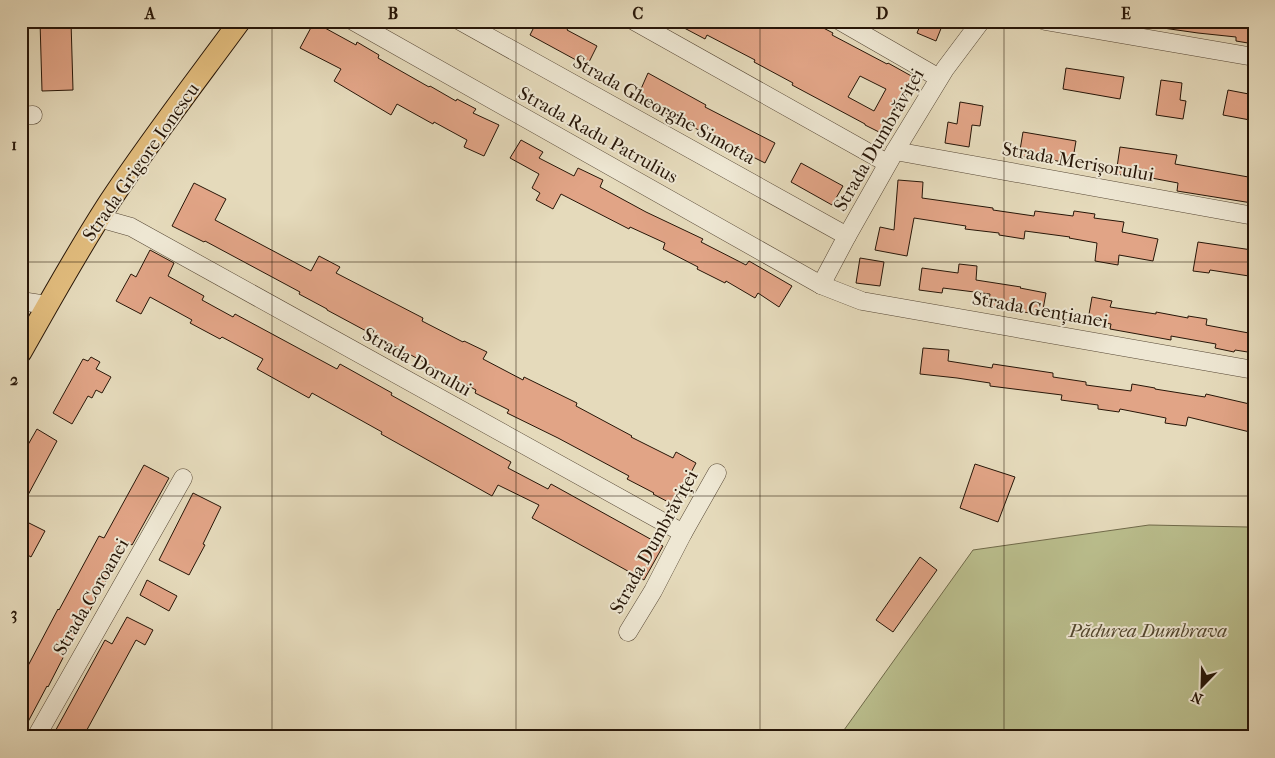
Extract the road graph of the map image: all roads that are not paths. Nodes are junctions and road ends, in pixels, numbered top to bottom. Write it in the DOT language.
graph roads {
  1 [pos="240,21"];
  2 [pos="354,21"];
  3 [pos="460,21"];
  4 [pos="634,21"];
  5 [pos="840,21"];
  6 [pos="981,21"];
  7 [pos="1045,21"];
  8 [pos="1254,57"];
  9 [pos="939,78"];
  10 [pos="891,157"];
  11 [pos="111,200"];
  12 [pos="1254,216"];
  13 [pos="99,218"];
  14 [pos="131,227"];
  15 [pos="847,236"];
  16 [pos="821,286"];
  17 [pos="21,301"];
  18 [pos="21,306"];
  19 [pos="42,314"];
  20 [pos="21,352"];
  21 [pos="1254,370"];
  22 [pos="717,473"];
  23 [pos="183,478"];
  24 [pos="683,533"];
  25 [pos="628,632"];
  26 [pos="36,737"];
  1 -- 11 [label="main road, Strada Grigore Ionescu"];
  2 -- 16 [label="street, Strada Radu Patrulius"];
  3 -- 15 [label="street, Strada Gheorghe Simotta"];
  4 -- 10 [label="street, Strada Merișorului"];
  5 -- 9 [label="street"];
  6 -- 9 [label="street, Strada Dumbrăviței"];
  7 -- 8 [label="street"];
  9 -- 10 [label="street, Strada Dumbrăviței"];
  10 -- 12 [label="street, Strada Merișorului"];
  10 -- 15 [label="street, Strada Dumbrăviței"];
  11 -- 13 [label="main road, Strada Grigore Ionescu"];
  11 -- 14 [label="street, Strada Dorului"];
  13 -- 14 [label="street, Strada Dorului"];
  13 -- 19 [label="main road, Strada Grigore Ionescu"];
  14 -- 24 [label="street, Strada Dorului"];
  15 -- 16 [label="street, Strada Dumbrăviței"];
  16 -- 21 [label="street, Strada Gențianei"];
  17 -- 19 [label="street"];
  18 -- 19 [label="street"];
  19 -- 20 [label="main road, Strada Grigore Ionescu"];
  22 -- 24 [label="street, Strada Dumbrăviței"];
  23 -- 26 [label="street, Strada Coroanei"];
  24 -- 25 [label="street, Strada Dumbrăviței"];
}
